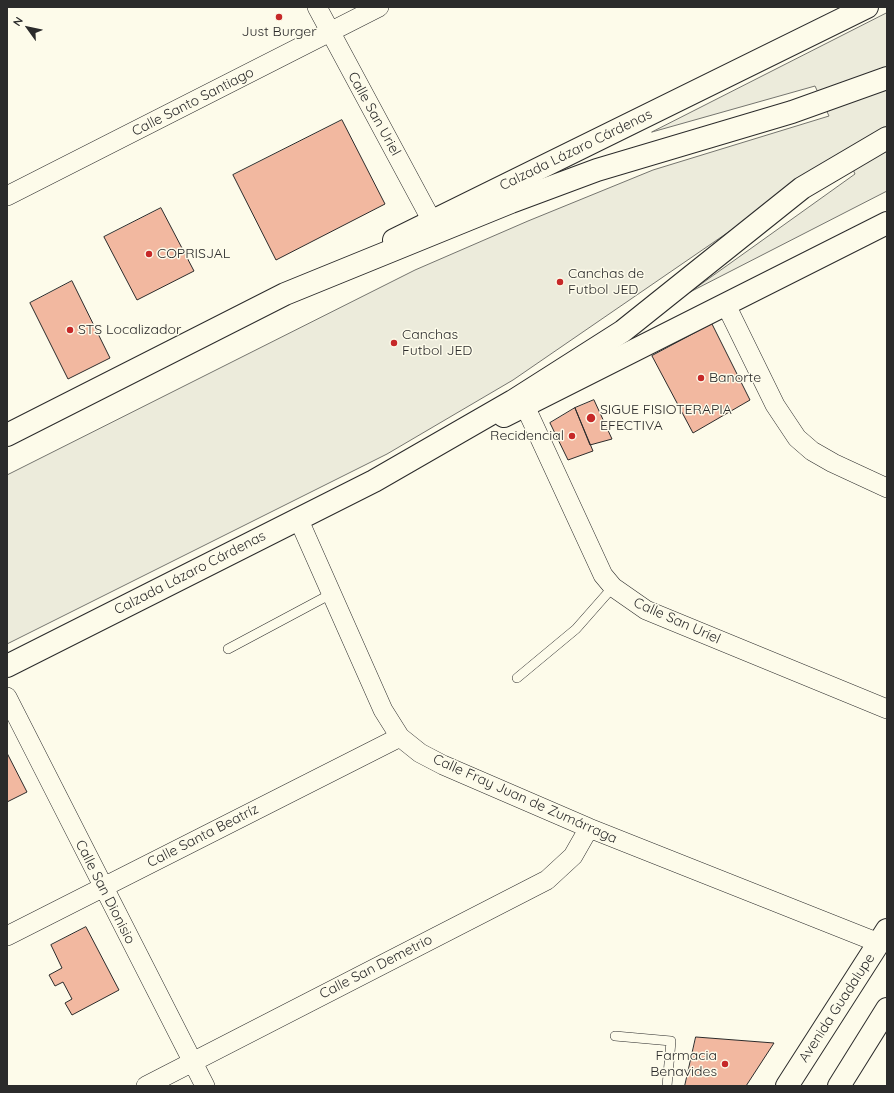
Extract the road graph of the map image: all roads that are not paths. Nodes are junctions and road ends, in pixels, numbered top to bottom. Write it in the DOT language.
graph roads {
  1 [pos="317,7"];
  2 [pos="379,7"];
  3 [pos="867,7"];
  4 [pos="330,32"];
  5 [pos="887,78"];
  6 [pos="887,138"];
  7 [pos="7,196"];
  8 [pos="432,221"];
  9 [pos="887,223"];
  10 [pos="285,294"];
  11 [pos="726,305"];
  12 [pos="525,406"];
  13 [pos="7,435"];
  14 [pos="374,482"];
  15 [pos="887,488"];
  16 [pos="298,518"];
  17 [pos="613,587"];
  18 [pos="331,594"];
  19 [pos="228,649"];
  20 [pos="7,666"];
  21 [pos="517,678"];
  22 [pos="7,697"];
  23 [pos="887,709"];
  24 [pos="400,737"];
  25 [pos="589,828"];
  26 [pos="103,887"];
  27 [pos="7,936"];
  28 [pos="883,936"];
  29 [pos="887,1009"];
  30 [pos="615,1036"];
  31 [pos="192,1062"];
  32 [pos="146,1086"];
  33 [pos="205,1086"];
  34 [pos="667,1086"];
  35 [pos="787,1086"];
  36 [pos="839,1086"];
  1 -- 4 [label="street, Calle San Uriel"];
  2 -- 4 [label="street, Calle Santo Santiago"];
  3 -- 8 [label="main road, Calzada Lázaro Cárdenas"];
  4 -- 7 [label="street, Calle Santo Santiago"];
  4 -- 8 [label="street, Calle San Uriel"];
  5 -- 10 [label="main road, Calzada Lázaro Cárdenas"];
  6 -- 14 [label="main road, Calzada Lázaro Cárdenas"];
  8 -- 10 [label="main road, Calzada Lázaro Cárdenas"];
  9 -- 11 [label="main road, Calzada Lázaro Cárdenas"];
  10 -- 13 [label="main road, Calzada Lázaro Cárdenas"];
  11 -- 12 [label="main road, Calzada Lázaro Cárdenas"];
  11 -- 15 [label="street"];
  12 -- 14 [label="main road, Calzada Lázaro Cárdenas"];
  12 -- 17 [label="street, Calle San Uriel"];
  14 -- 16 [label="main road, Calzada Lázaro Cárdenas"];
  16 -- 18 [label="street, Calle Fray Juan de Zumárraga"];
  16 -- 20 [label="main road, Calzada Lázaro Cárdenas"];
  17 -- 21 [label="lane"];
  17 -- 23 [label="street, Calle San Uriel"];
  18 -- 19 [label="lane"];
  18 -- 24 [label="street, Calle Fray Juan de Zumárraga"];
  22 -- 26 [label="street, Calle San Dionisio"];
  24 -- 25 [label="street, Calle Fray Juan de Zumárraga"];
  24 -- 26 [label="street, Calle Santa Beatríz"];
  25 -- 28 [label="street, Calle Fray Juan de Zumárraga"];
  25 -- 31 [label="street, Calle San Demetrio"];
  26 -- 27 [label="street, Calle Santa Beatríz"];
  26 -- 31 [label="street, Calle San Dionisio"];
  28 -- 35 [label="main road, Avenida Guadalupe"];
  29 -- 36 [label="main road"];
  30 -- 34 [label="lane"];
  31 -- 32 [label="street, Calle San Demetrio"];
  31 -- 33 [label="street, Calle San Dionisio"];
}
